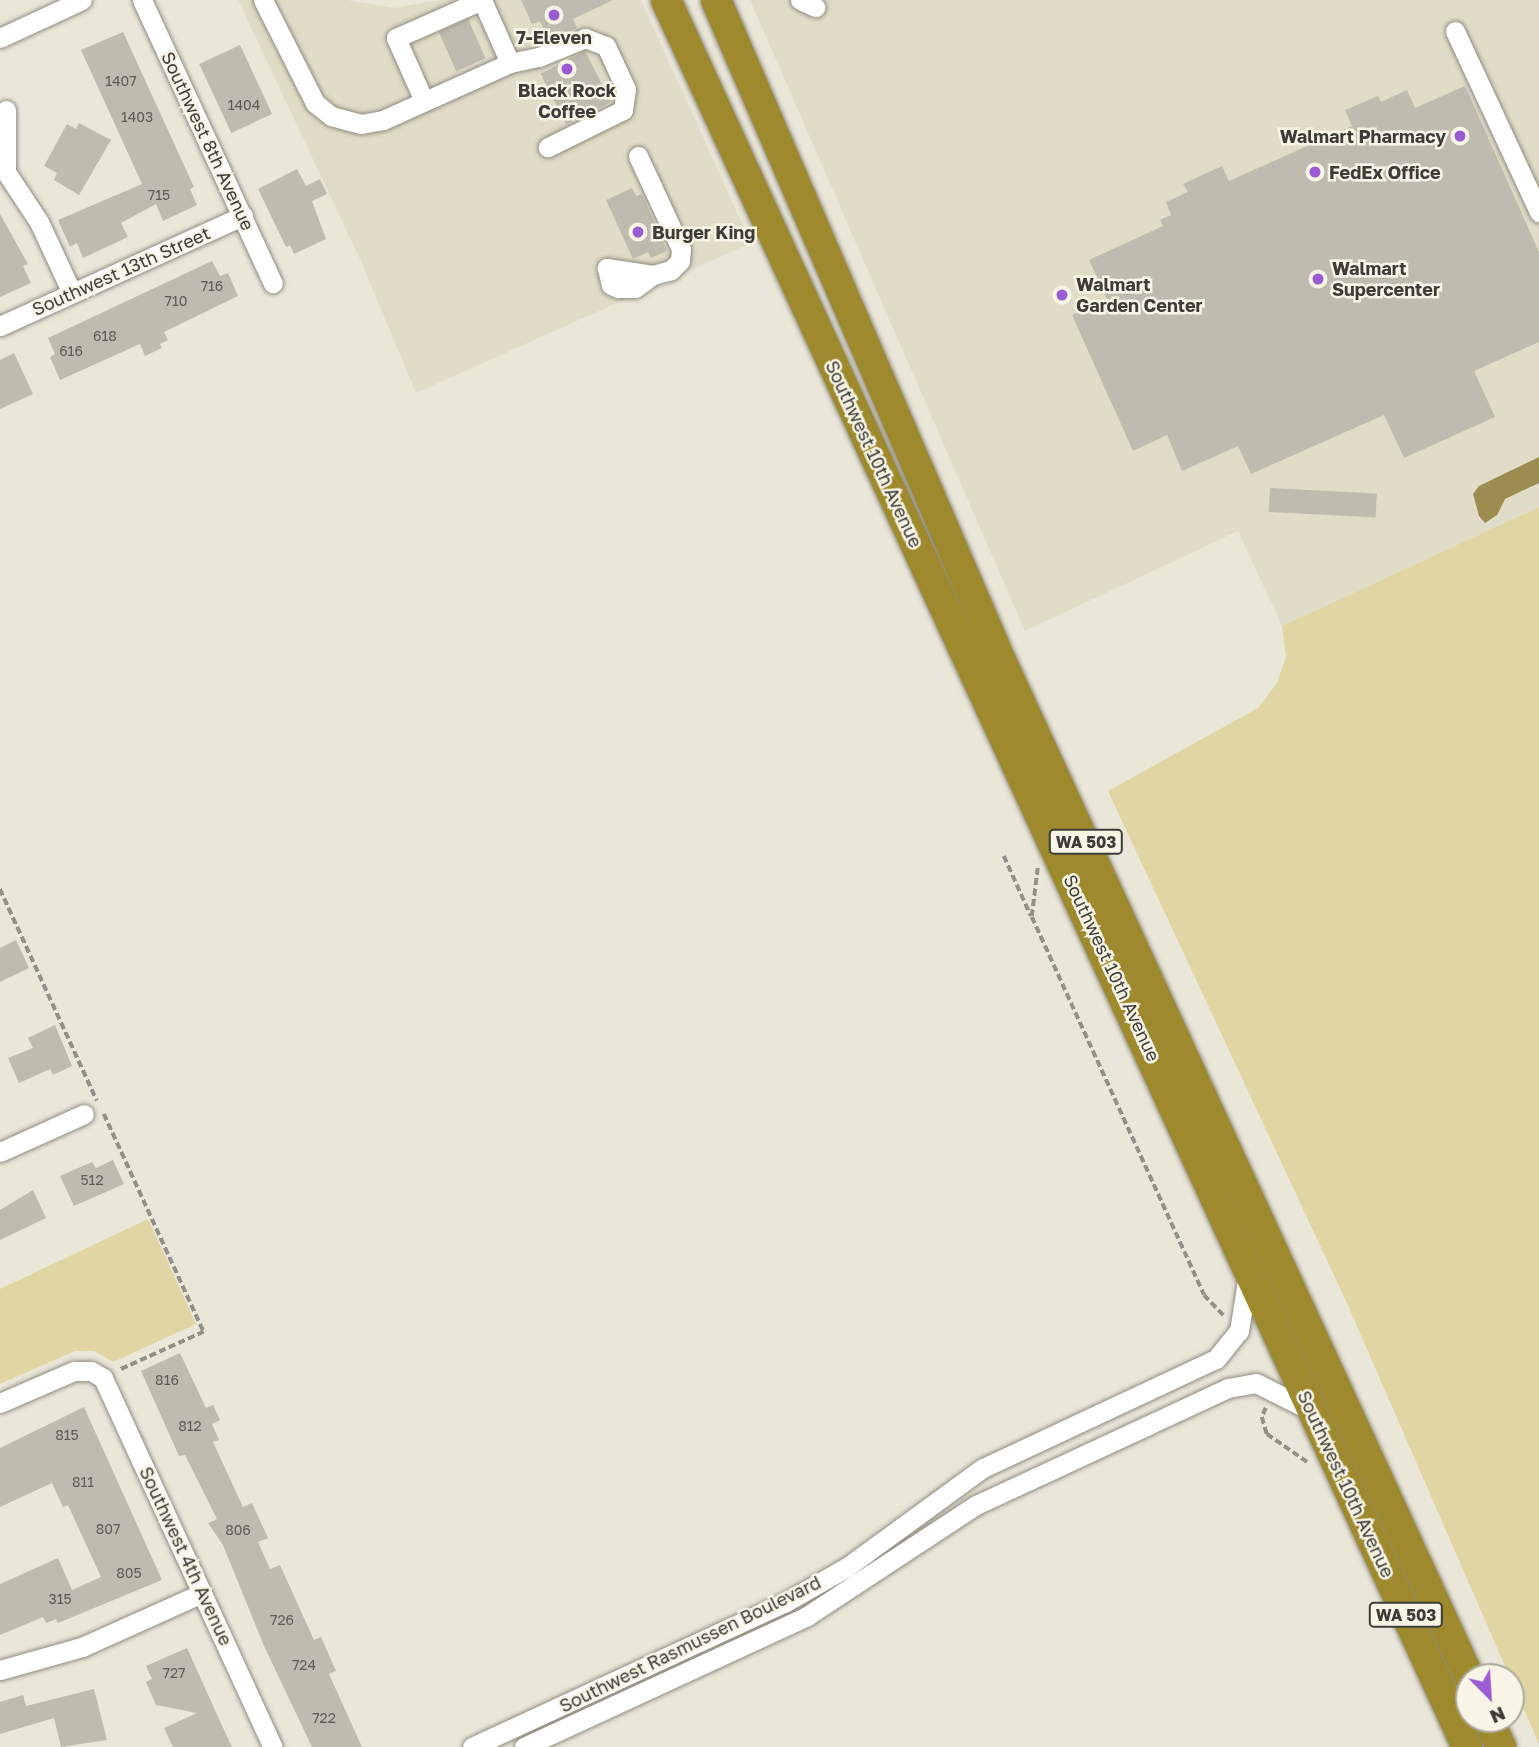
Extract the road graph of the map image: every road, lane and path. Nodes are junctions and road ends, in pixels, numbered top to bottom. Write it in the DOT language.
graph roads {
  1 [pos="82,0"];
  2 [pos="142,0"];
  3 [pos="263,0"];
  4 [pos="482,0"];
  5 [pos="666,0"];
  6 [pos="719,4"];
  7 [pos="1455,31"];
  8 [pos="0,38"];
  9 [pos="510,64"];
  10 [pos="424,101"];
  11 [pos="6,110"];
  12 [pos="548,147"];
  13 [pos="638,156"];
  14 [pos="1539,212"];
  15 [pos="243,216"];
  16 [pos="607,268"];
  17 [pos="273,283"];
  18 [pos="72,293"];
  19 [pos="0,326"];
  20 [pos="1004,856"];
  21 [pos="1039,860"];
  22 [pos="1032,918"];
  23 [pos="84,1114"];
  24 [pos="0,1152"];
  25 [pos="1248,1267"];
  26 [pos="1219,1314"];
  27 [pos="204,1332"];
  28 [pos="97,1375"];
  29 [pos="0,1403"];
  30 [pos="1266,1408"];
  31 [pos="1312,1411"];
  32 [pos="1312,1465"];
  33 [pos="202,1593"];
  34 [pos="1463,1663"];
  35 [pos="0,1670"];
  36 [pos="273,1747"];
  37 [pos="472,1747"];
  38 [pos="524,1747"];
  39 [pos="1467,1747"];
  1 -- 8 [label="street"];
  2 -- 15 [label="street, Southwest 8th Avenue"];
  3 -- 10 [label="street"];
  4 -- 9 [label="street"];
  4 -- 10 [label="street"];
  5 -- 25 [label="highway, Southwest 10th Avenue / WA 503"];
  6 -- 34 [label="highway, Southwest 10th Avenue / WA 503"];
  7 -- 14 [label="street"];
  9 -- 10 [label="street"];
  9 -- 12 [label="street"];
  11 -- 18 [label="street"];
  13 -- 16 [label="street"];
  15 -- 17 [label="street, Southwest 8th Avenue"];
  15 -- 18 [label="street, Southwest 13th Street"];
  18 -- 19 [label="street, Southwest 13th Street"];
  20 -- 22 [label="path"];
  21 -- 22 [label="path"];
  22 -- 26 [label="path"];
  23 -- 24 [label="street"];
  25 -- 31 [label="highway, Southwest 10th Avenue / WA 503"];
  25 -- 37 [label="street, Southwest Rasmussen Boulevard"];
  27 -- 28 [label="path"];
  28 -- 29 [label="street"];
  28 -- 33 [label="street, Southwest 4th Avenue"];
  30 -- 32 [label="path"];
  31 -- 38 [label="street, Southwest Rasmussen Boulevard"];
  31 -- 39 [label="highway, Southwest 10th Avenue / WA 503"];
  33 -- 35 [label="street"];
  33 -- 36 [label="street, Southwest 4th Avenue"];
}
